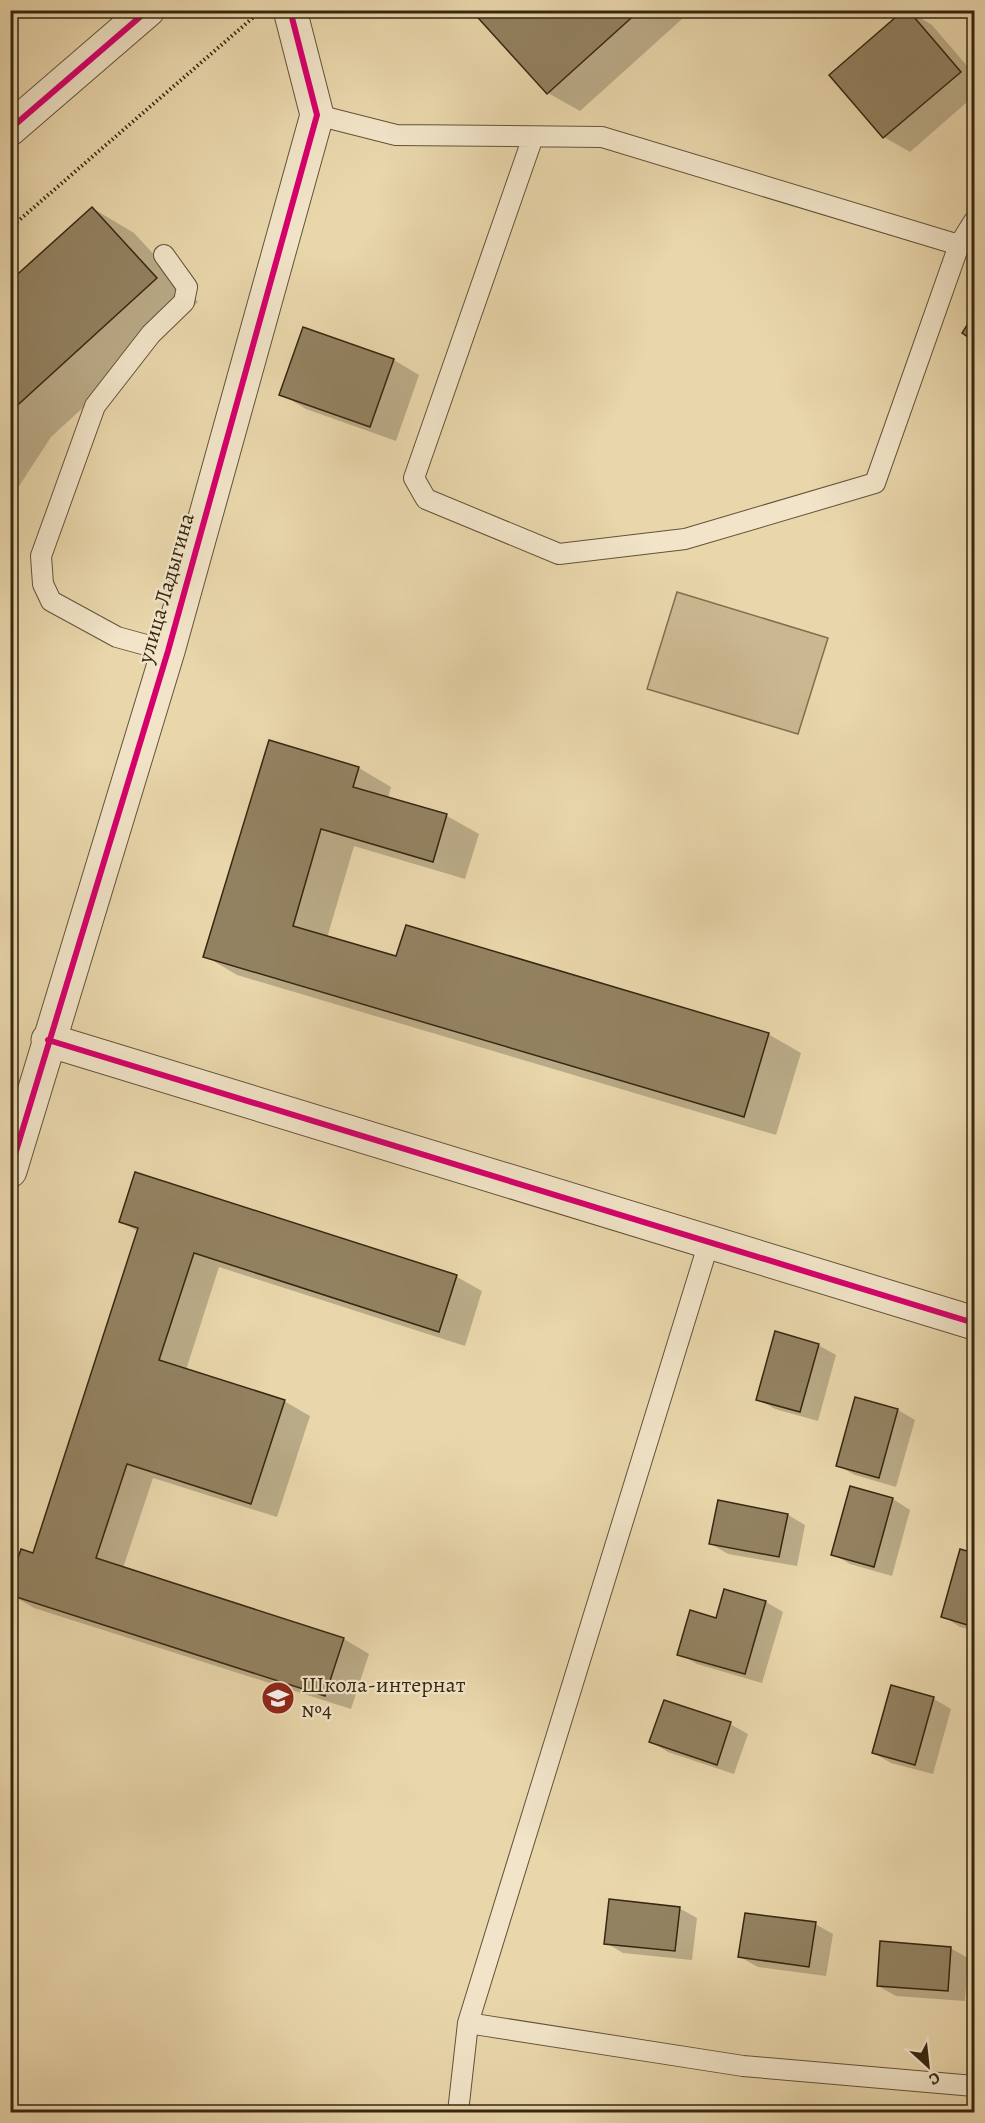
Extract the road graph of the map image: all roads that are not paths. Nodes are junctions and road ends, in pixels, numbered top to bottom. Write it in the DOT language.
graph roads {
  1 [pos="148,10"];
  2 [pos="290,10"];
  3 [pos="317,116"];
  4 [pos="10,129"];
  5 [pos="533,137"];
  6 [pos="975,221"];
  7 [pos="959,245"];
  8 [pos="164,255"];
  9 [pos="168,651"];
  10 [pos="48,1040"];
  11 [pos="10,1172"];
  12 [pos="709,1242"];
  13 [pos="975,1323"];
  14 [pos="468,2023"];
  15 [pos="975,2086"];
  16 [pos="458,2112"];
  1 -- 4 [label="street"];
  2 -- 3 [label="street, улица Ладыгина"];
  3 -- 5 [label="lane"];
  3 -- 9 [label="street, улица Ладыгина"];
  5 -- 7 [label="lane"];
  5 -- 7 [label="lane"];
  6 -- 7 [label="lane"];
  8 -- 9 [label="lane"];
  9 -- 10 [label="street, улица Ладыгина"];
  10 -- 11 [label="street, улица Ладыгина"];
  10 -- 12 [label="street"];
  12 -- 13 [label="street"];
  12 -- 14 [label="lane"];
  14 -- 15 [label="lane"];
  14 -- 16 [label="lane"];
}
